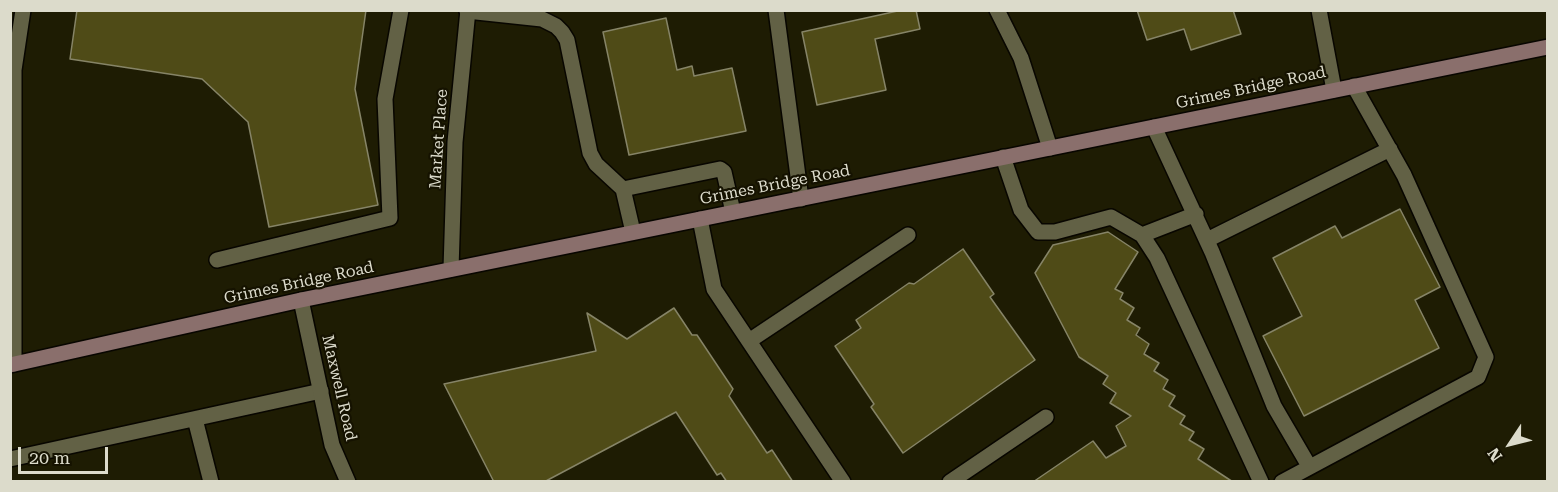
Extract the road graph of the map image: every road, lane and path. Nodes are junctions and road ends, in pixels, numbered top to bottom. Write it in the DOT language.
graph roads {
  1 [pos="22,10"];
  2 [pos="401,10"];
  3 [pos="776,10"];
  4 [pos="997,10"];
  5 [pos="1319,10"];
  6 [pos="468,11"];
  7 [pos="1548,47"];
  8 [pos="1354,86"];
  9 [pos="1334,90"];
  10 [pos="1154,126"];
  11 [pos="1050,148"];
  12 [pos="1390,149"];
  13 [pos="1003,157"];
  14 [pos="624,189"];
  15 [pos="801,199"];
  16 [pos="733,212"];
  17 [pos="1196,214"];
  18 [pos="700,219"];
  19 [pos="633,232"];
  20 [pos="908,235"];
  21 [pos="1142,236"];
  22 [pos="1207,240"];
  23 [pos="217,260"];
  24 [pos="451,269"];
  25 [pos="301,300"];
  26 [pos="749,341"];
  27 [pos="12,365"];
  28 [pos="321,391"];
  29 [pos="1046,417"];
  30 [pos="195,419"];
  31 [pos="10,459"];
  32 [pos="1309,466"];
  33 [pos="211,482"];
  34 [pos="348,482"];
  35 [pos="843,482"];
  36 [pos="950,482"];
  37 [pos="1261,482"];
  38 [pos="1282,482"];
  1 -- 27 [label="street"];
  2 -- 23 [label="street"];
  3 -- 15 [label="street"];
  4 -- 11 [label="street"];
  5 -- 9 [label="street"];
  6 -- 14 [label="street"];
  6 -- 24 [label="street, Market Place"];
  7 -- 8 [label="street, Grimes Bridge Road"];
  8 -- 9 [label="street, Grimes Bridge Road"];
  8 -- 12 [label="street"];
  9 -- 10 [label="street, Grimes Bridge Road"];
  10 -- 11 [label="street, Grimes Bridge Road"];
  10 -- 17 [label="street"];
  11 -- 13 [label="street, Grimes Bridge Road"];
  12 -- 22 [label="street"];
  12 -- 32 [label="street"];
  13 -- 15 [label="street, Grimes Bridge Road"];
  13 -- 21 [label="street"];
  14 -- 16 [label="street"];
  14 -- 19 [label="street"];
  15 -- 16 [label="street, Grimes Bridge Road"];
  16 -- 18 [label="street, Grimes Bridge Road"];
  17 -- 21 [label="street"];
  17 -- 22 [label="street"];
  18 -- 19 [label="street, Grimes Bridge Road"];
  18 -- 26 [label="street"];
  19 -- 24 [label="street, Grimes Bridge Road"];
  20 -- 26 [label="street"];
  21 -- 37 [label="street"];
  22 -- 32 [label="street"];
  24 -- 25 [label="street, Grimes Bridge Road"];
  25 -- 27 [label="street, Grimes Bridge Road"];
  25 -- 28 [label="street, Maxwell Road"];
  26 -- 35 [label="street"];
  28 -- 30 [label="street"];
  28 -- 34 [label="street, Maxwell Road"];
  29 -- 36 [label="street"];
  30 -- 31 [label="street"];
  30 -- 33 [label="street"];
  32 -- 38 [label="street"];
}
